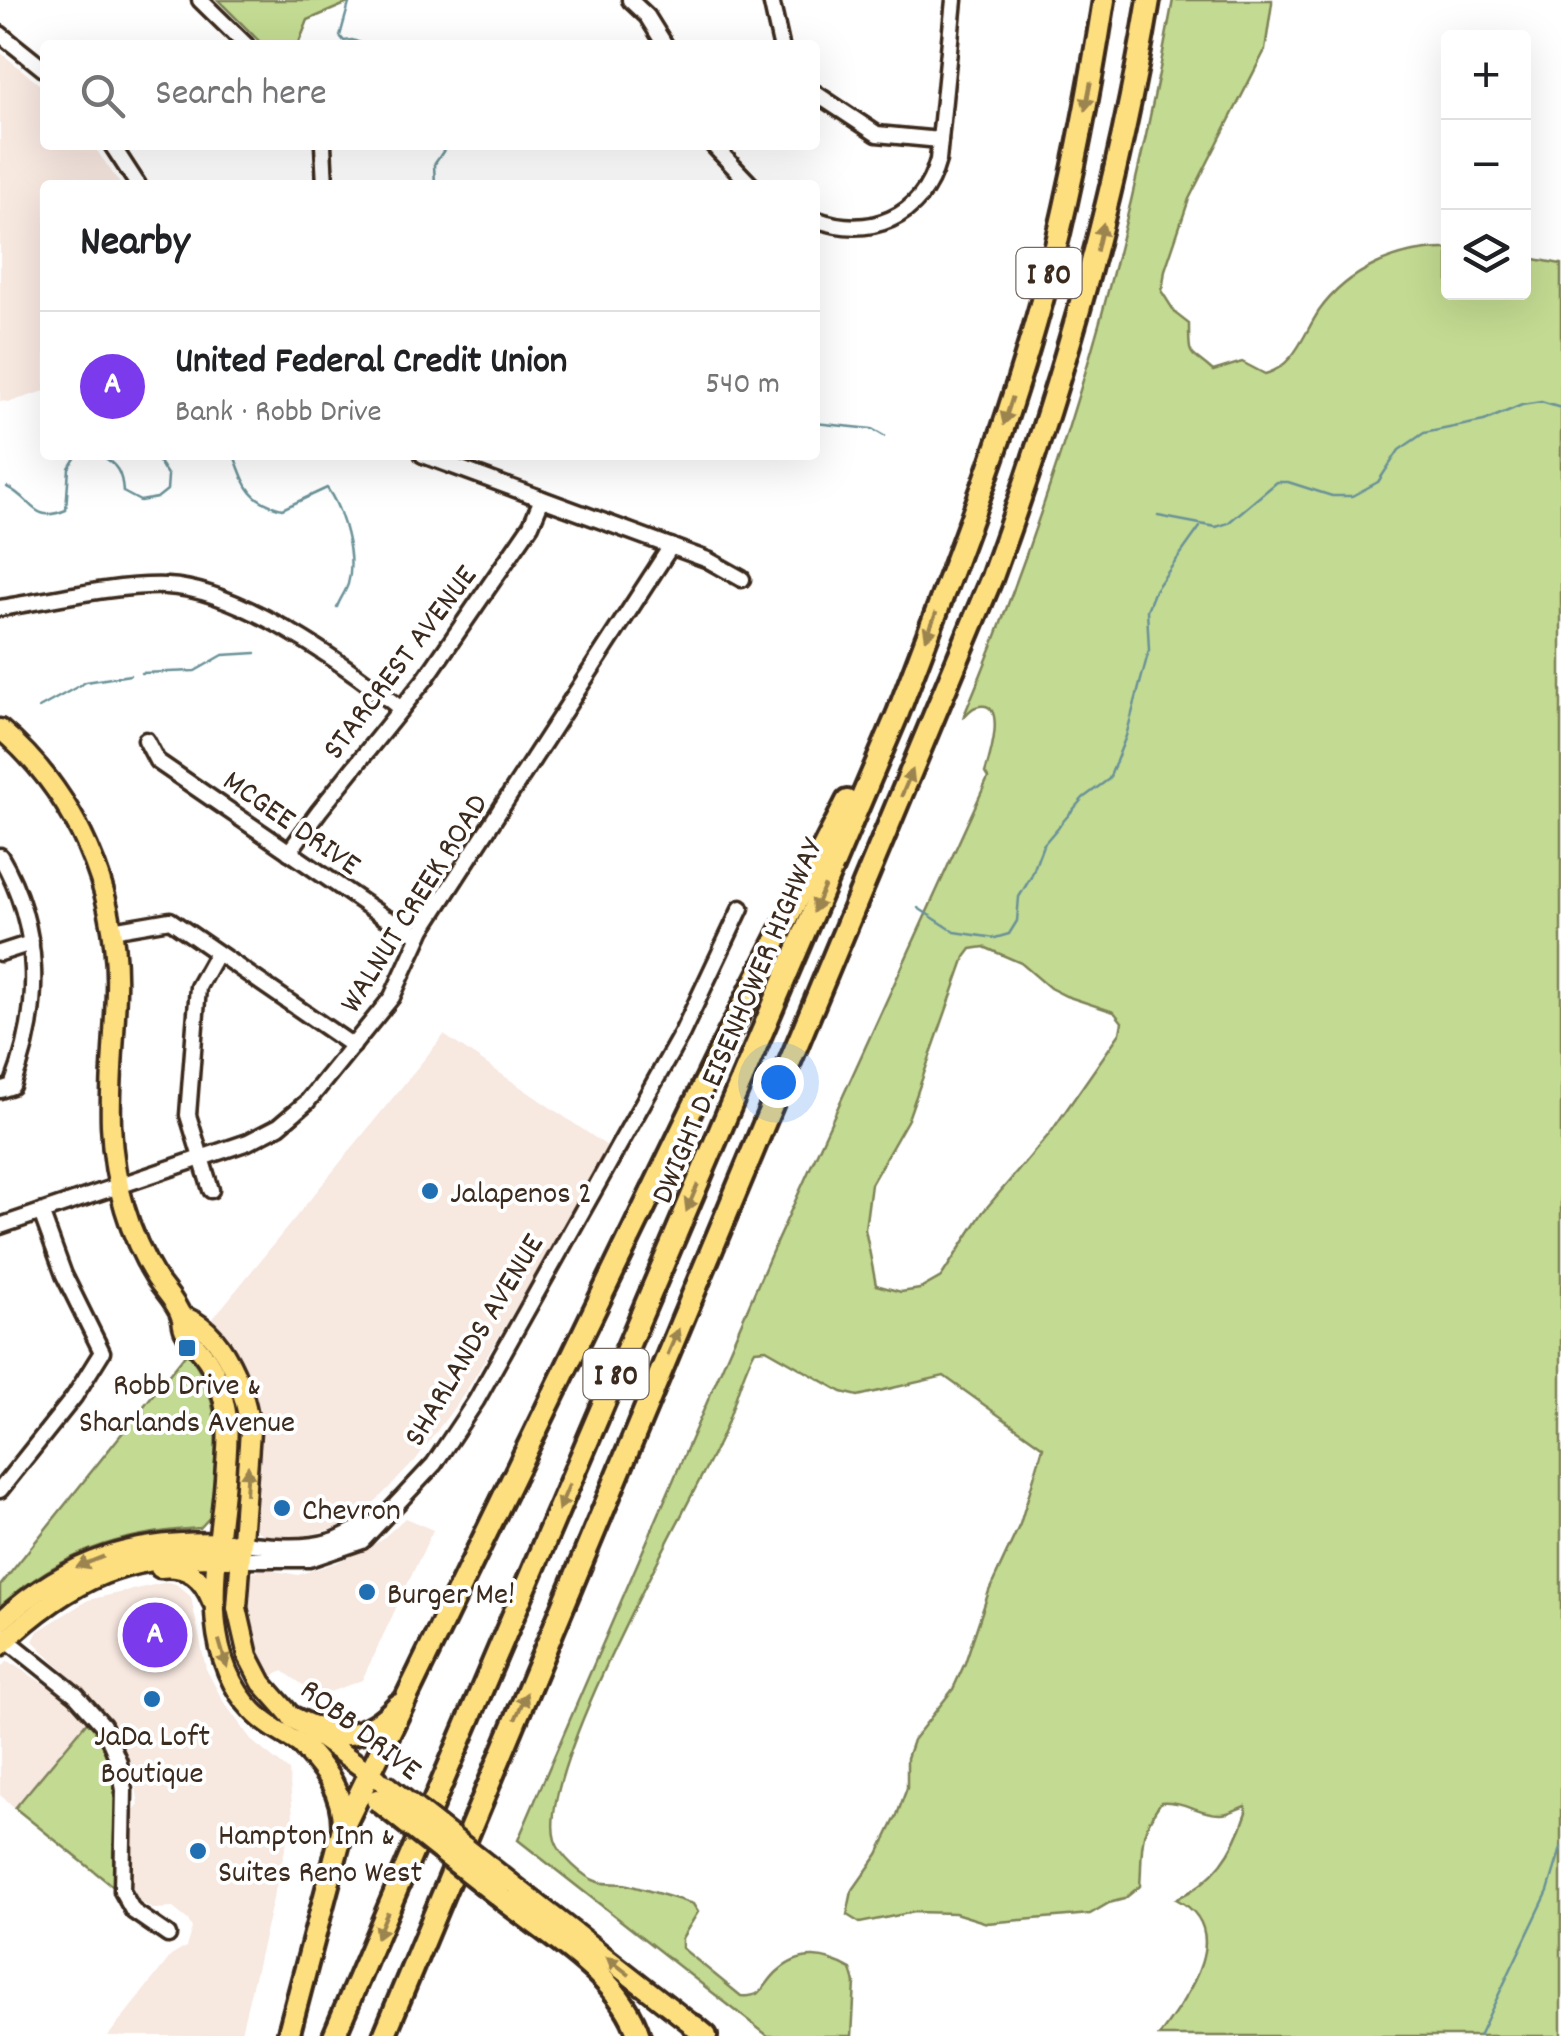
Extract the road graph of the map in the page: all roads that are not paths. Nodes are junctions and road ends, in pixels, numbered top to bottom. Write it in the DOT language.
graph roads {
  1 [pos="200,0"];
  2 [pos="630,0"];
  3 [pos="772,0"];
  4 [pos="954,0"];
  5 [pos="1104,0"];
  6 [pos="1149,0"];
  7 [pos="0,34"];
  8 [pos="241,40"];
  9 [pos="662,40"];
  10 [pos="780,40"];
  11 [pos="40,66"];
  12 [pos="820,96"];
  13 [pos="940,140"];
  14 [pos="115,150"];
  15 [pos="323,150"];
  16 [pos="718,150"];
  17 [pos="135,180"];
  18 [pos="325,180"];
  19 [pos="745,180"];
  20 [pos="820,221"];
  21 [pos="437,460"];
  22 [pos="542,498"];
  23 [pos="672,546"];
  24 [pos="742,579"];
  25 [pos="0,608"];
  26 [pos="401,709"];
  27 [pos="898,713"];
  28 [pos="0,729"];
  29 [pos="146,740"];
  30 [pos="289,852"];
  31 [pos="0,856"];
  32 [pos="741,908"];
  33 [pos="112,930"];
  34 [pos="420,936"];
  35 [pos="32,943"];
  36 [pos="218,953"];
  37 [pos="0,954"];
  38 [pos="353,1046"];
  39 [pos="6,1088"];
  40 [pos="200,1158"];
  41 [pos="118,1186"];
  42 [pos="211,1190"];
  43 [pos="41,1212"];
  44 [pos="0,1226"];
  45 [pos="181,1316"];
  46 [pos="0,1490"];
  47 [pos="219,1550"];
  48 [pos="240,1551"];
  49 [pos="91,1580"];
  50 [pos="214,1605"];
  51 [pos="2,1635"];
  52 [pos="419,1674"];
  53 [pos="293,1718"];
  54 [pos="303,1746"];
  55 [pos="374,1786"];
  56 [pos="484,1796"];
  57 [pos="343,1828"];
  58 [pos="508,1891"];
  59 [pos="168,1935"];
  60 [pos="700,2031"];
  61 [pos="288,2036"];
  62 [pos="334,2036"];
  63 [pos="384,2036"];
  64 [pos="397,2036"];
  65 [pos="639,2036"];
  1 -- 8 [label="street"];
  2 -- 9 [label="street"];
  3 -- 10 [label="street"];
  4 -- 13 [label="street"];
  5 -- 27 [label="highway, DWIGHT D. EISENHOWER HIGHWAY / I 80, one-way"];
  56 -- 6 [label="highway, DWIGHT D. EISENHOWER HIGHWAY / I 80, one-way"];
  7 -- 11 [label="street"];
  12 -- 13 [label="street"];
  13 -- 20 [label="street"];
  14 -- 17 [label="street"];
  15 -- 18 [label="street"];
  16 -- 19 [label="street"];
  21 -- 22 [label="street"];
  22 -- 23 [label="street"];
  22 -- 26 [label="street, STARCREST AVENUE"];
  23 -- 24 [label="street"];
  23 -- 34 [label="street, WALNUT CREEK ROAD"];
  25 -- 26 [label="street"];
  26 -- 30 [label="street, STARCREST AVENUE"];
  27 -- 52 [label="highway"];
  27 -- 62 [label="highway, DWIGHT D. EISENHOWER HIGHWAY / I 80, one-way"];
  28 -- 33 [label="main road, ROBB DRIVE"];
  29 -- 30 [label="street, MCGEE DRIVE"];
  30 -- 34 [label="street, MCGEE DRIVE"];
  31 -- 35 [label="street"];
  32 -- 48 [label="street, SHARLANDS AVENUE"];
  33 -- 36 [label="street"];
  33 -- 41 [label="main road, ROBB DRIVE"];
  34 -- 38 [label="street, WALNUT CREEK ROAD"];
  35 -- 37 [label="street"];
  35 -- 39 [label="street"];
  36 -- 38 [label="street"];
  36 -- 40 [label="street"];
  38 -- 40 [label="street, WALNUT CREEK ROAD"];
  40 -- 41 [label="street, WALNUT CREEK ROAD"];
  40 -- 42 [label="street"];
  41 -- 43 [label="street, WALNUT CREEK ROAD"];
  41 -- 45 [label="main road, ROBB DRIVE"];
  43 -- 44 [label="street, WALNUT CREEK ROAD"];
  43 -- 46 [label="street"];
  45 -- 47 [label="main road, ROBB DRIVE"];
  48 -- 45 [label="main road, ROBB DRIVE, one-way"];
  47 -- 48 [label="main road, SHARLANDS AVENUE"];
  47 -- 49 [label="main road, SHARLANDS AVENUE"];
  47 -- 50 [label="main road, ROBB DRIVE"];
  47 -- 51 [label="main road, SHARLANDS AVENUE, one-way"];
  48 -- 53 [label="main road, ROBB DRIVE"];
  49 -- 50 [label="main road"];
  49 -- 51 [label="main road, SHARLANDS AVENUE"];
  50 -- 54 [label="main road, ROBB DRIVE, one-way"];
  51 -- 59 [label="street"];
  52 -- 53 [label="highway"];
  52 -- 55 [label="highway"];
  53 -- 55 [label="main road, ROBB DRIVE"];
  54 -- 55 [label="highway"];
  54 -- 57 [label="highway"];
  55 -- 57 [label="highway"];
  55 -- 58 [label="highway, bridge"];
  56 -- 63 [label="highway, DWIGHT D. EISENHOWER HIGHWAY / I 80"];
  56 -- 64 [label="highway"];
  57 -- 61 [label="highway"];
  60 -- 58 [label="main road, one-way"];
  58 -- 65 [label="highway"];
}
